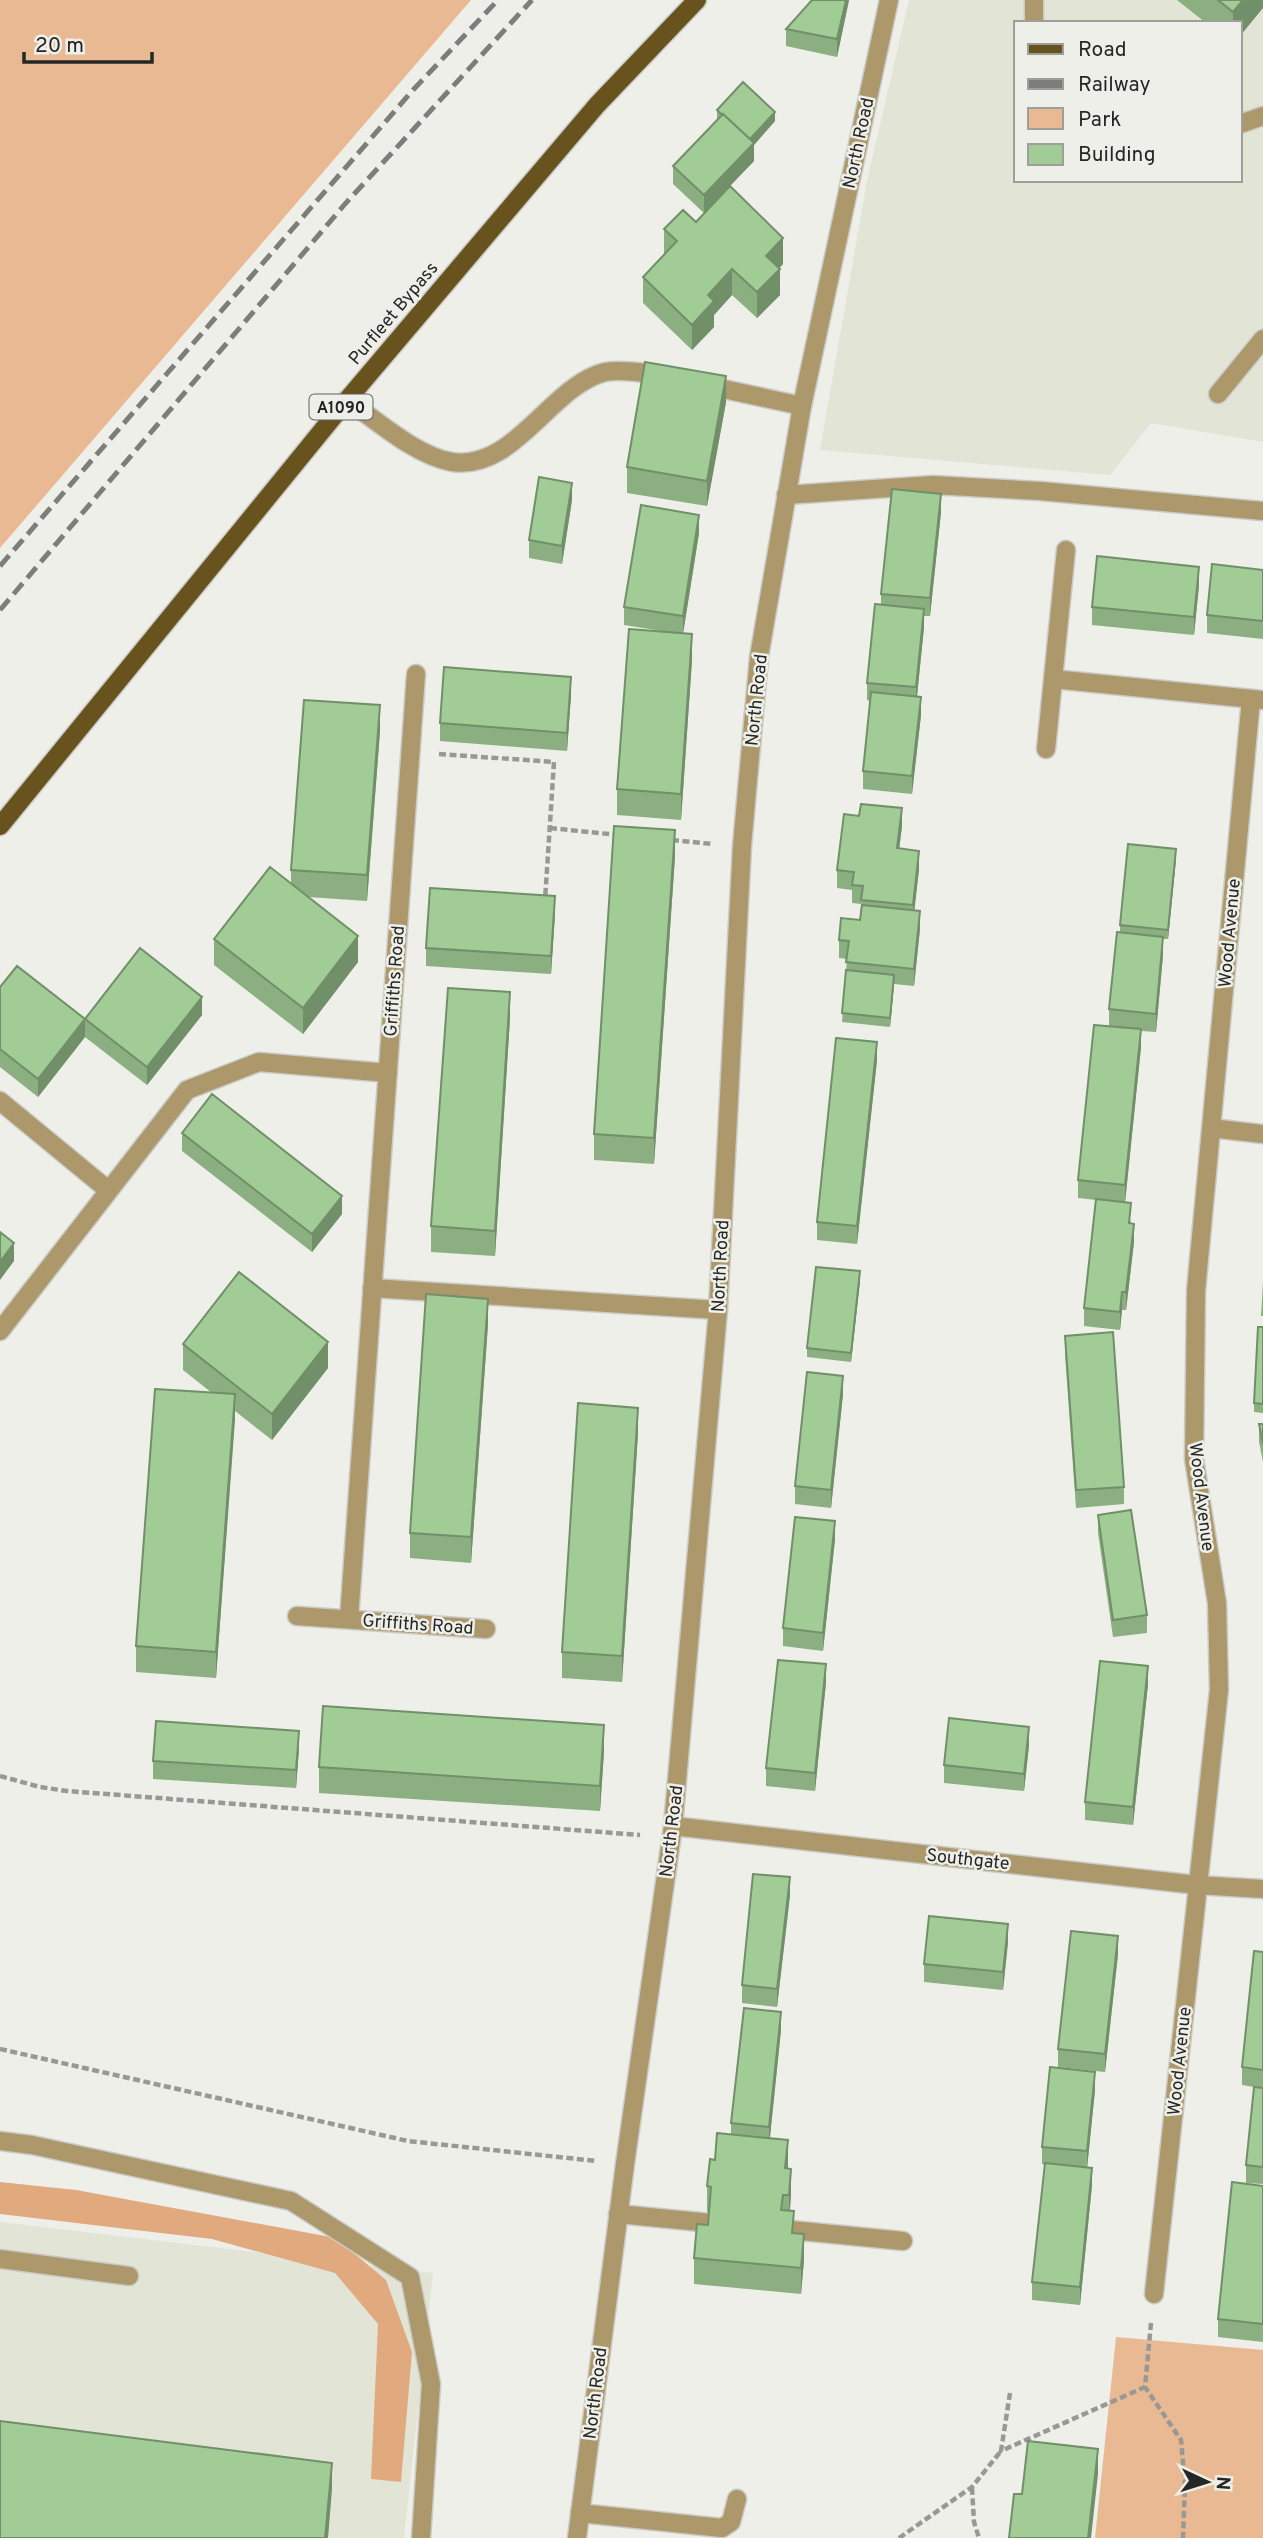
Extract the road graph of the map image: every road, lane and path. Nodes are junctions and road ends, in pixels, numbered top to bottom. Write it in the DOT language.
graph roads {
  1 [pos="697,0"];
  2 [pos="889,0"];
  3 [pos="1034,0"];
  4 [pos="1034,21"];
  5 [pos="1263,116"];
  6 [pos="1242,123"];
  7 [pos="1263,339"];
  8 [pos="1218,394"];
  9 [pos="347,400"];
  10 [pos="802,406"];
  11 [pos="786,495"];
  12 [pos="1263,511"];
  13 [pos="1066,550"];
  14 [pos="416,674"];
  15 [pos="1053,679"];
  16 [pos="1257,699"];
  17 [pos="1046,749"];
  18 [pos="410,752"];
  19 [pos="0,827"];
  20 [pos="550,828"];
  21 [pos="618,835"];
  22 [pos="659,839"];
  23 [pos="742,846"];
  24 [pos="544,901"];
  25 [pos="388,1073"];
  26 [pos="0,1101"];
  27 [pos="1212,1128"];
  28 [pos="1263,1134"];
  29 [pos="108,1190"];
  30 [pos="372,1288"];
  31 [pos="718,1310"];
  32 [pos="0,1331"];
  33 [pos="297,1616"];
  34 [pos="349,1619"];
  35 [pos="486,1629"];
  36 [pos="0,1776"];
  37 [pos="673,1832"];
  38 [pos="1197,1885"];
  39 [pos="1263,1889"];
  40 [pos="0,2049"];
  41 [pos="0,2141"];
  42 [pos="625,2164"];
  43 [pos="618,2214"];
  44 [pos="711,2223"];
  45 [pos="781,2230"];
  46 [pos="903,2241"];
  47 [pos="0,2259"];
  48 [pos="130,2276"];
  49 [pos="1154,2294"];
  50 [pos="1145,2387"];
  51 [pos="1010,2393"];
  52 [pos="1002,2451"];
  53 [pos="972,2487"];
  54 [pos="737,2499"];
  55 [pos="580,2513"];
  56 [pos="421,2538"];
  57 [pos="577,2538"];
  58 [pos="899,2538"];
  59 [pos="979,2538"];
  60 [pos="1183,2538"];
  1 -- 9 [label="main road, Purfleet Bypass / A1090"];
  2 -- 10 [label="street, North Road"];
  3 -- 4 [label="street"];
  5 -- 6 [label="street"];
  7 -- 8 [label="street"];
  9 -- 10 [label="street"];
  9 -- 19 [label="main road, Purfleet Bypass / A1090"];
  10 -- 11 [label="street, North Road"];
  11 -- 12 [label="street"];
  11 -- 23 [label="street, North Road"];
  13 -- 15 [label="street"];
  14 -- 18 [label="street, Griffiths Road"];
  15 -- 16 [label="street, Wood Avenue"];
  15 -- 17 [label="street"];
  16 -- 27 [label="street, Wood Avenue"];
  18 -- 20 [label="path"];
  18 -- 25 [label="street, Griffiths Road"];
  20 -- 21 [label="path"];
  20 -- 24 [label="path"];
  22 -- 23 [label="path"];
  23 -- 31 [label="street, North Road"];
  25 -- 29 [label="street"];
  25 -- 30 [label="street, Griffiths Road"];
  26 -- 29 [label="street"];
  27 -- 28 [label="street"];
  27 -- 38 [label="street, Wood Avenue"];
  29 -- 32 [label="street"];
  30 -- 31 [label="street"];
  30 -- 34 [label="street, Griffiths Road"];
  31 -- 37 [label="street, North Road"];
  33 -- 34 [label="street, Griffiths Road"];
  34 -- 35 [label="street, Griffiths Road"];
  36 -- 37 [label="path"];
  37 -- 38 [label="street, Southgate"];
  37 -- 42 [label="street, North Road"];
  38 -- 39 [label="street, Southgate"];
  38 -- 49 [label="street, Wood Avenue"];
  40 -- 42 [label="path"];
  41 -- 56 [label="street"];
  42 -- 43 [label="street, North Road"];
  43 -- 44 [label="street"];
  43 -- 55 [label="street, North Road"];
  45 -- 46 [label="street"];
  47 -- 48 [label="street"];
  49 -- 50 [label="path"];
  50 -- 52 [label="path"];
  50 -- 60 [label="path"];
  51 -- 52 [label="path"];
  52 -- 53 [label="path"];
  53 -- 58 [label="path"];
  53 -- 59 [label="path"];
  54 -- 55 [label="street"];
  55 -- 57 [label="street, North Road"];
}
